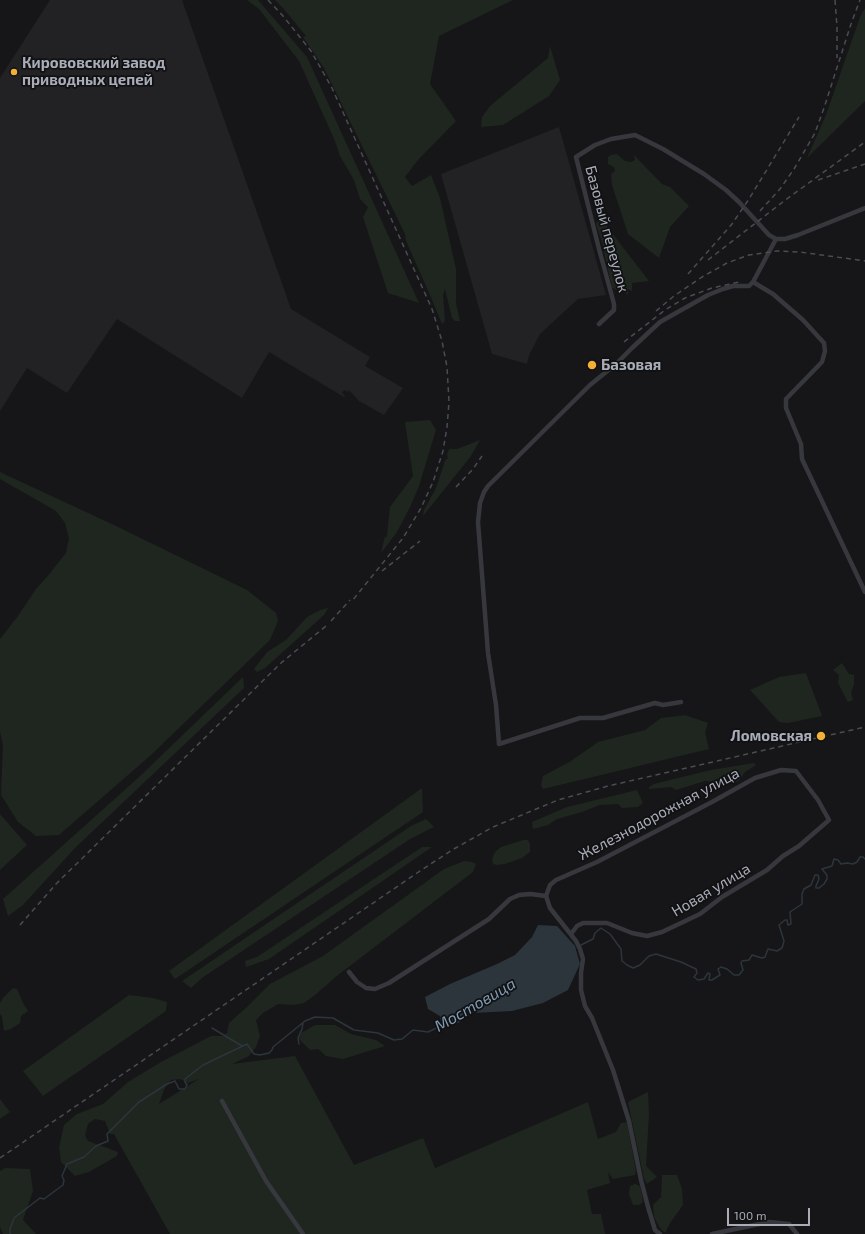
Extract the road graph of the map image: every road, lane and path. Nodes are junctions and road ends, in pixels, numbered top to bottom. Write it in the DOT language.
graph roads {
  1 [pos="865,208"];
  2 [pos="776,239"];
  3 [pos="753,282"];
  4 [pos="599,324"];
  5 [pos="865,592"];
  6 [pos="681,702"];
  7 [pos="829,820"];
  8 [pos="546,896"];
  9 [pos="571,934"];
  10 [pos="350,972"];
  11 [pos="222,1101"];
  12 [pos="303,1234"];
  13 [pos="660,1234"];
  14 [pos="712,1234"];
  15 [pos="798,1234"];
  1 -- 2 [label="street"];
  2 -- 3 [label="street"];
  2 -- 4 [label="street, Базовый переулок"];
  3 -- 5 [label="street"];
  3 -- 6 [label="street"];
  7 -- 8 [label="street, Железнодорожная улица"];
  7 -- 9 [label="street, Новая улица"];
  8 -- 9 [label="street"];
  8 -- 10 [label="street"];
  9 -- 13 [label="street"];
  11 -- 12 [label="street"];
  14 -- 15 [label="street"];
}
